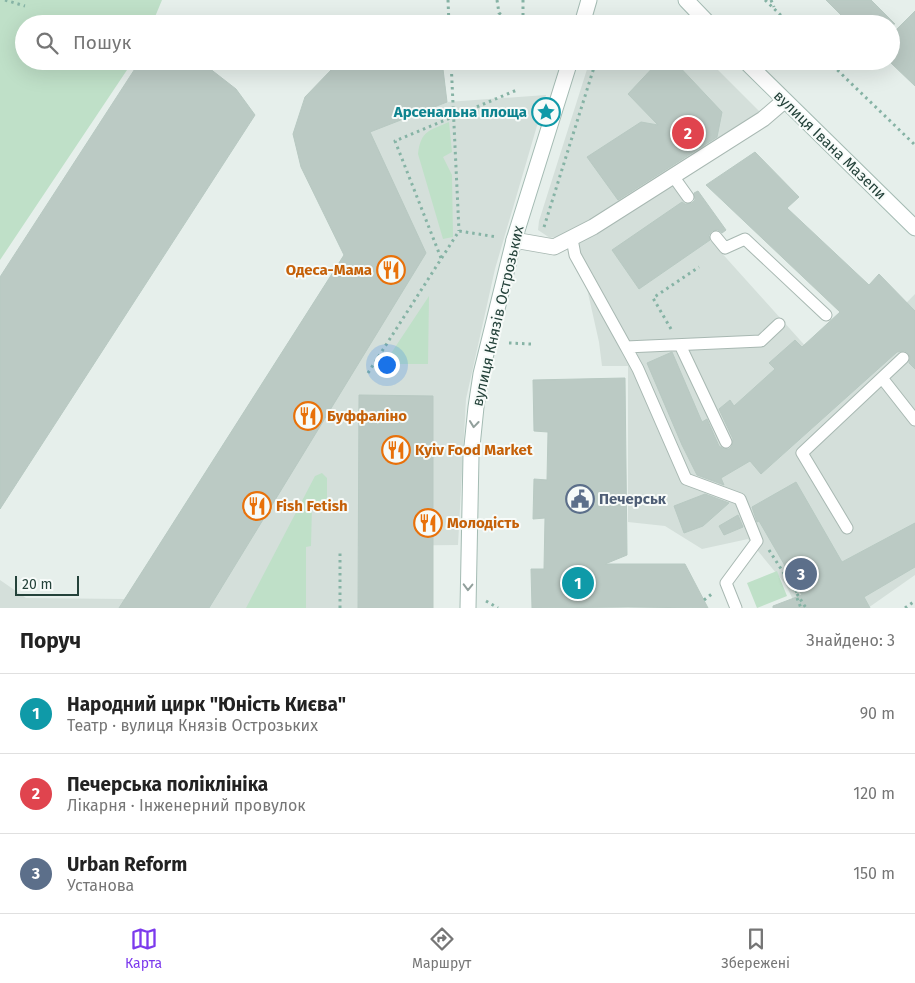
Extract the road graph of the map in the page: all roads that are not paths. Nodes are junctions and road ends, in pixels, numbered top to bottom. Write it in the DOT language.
graph roads {
  1 [pos="589,0"];
  2 [pos="686,0"];
  3 [pos="585,15"];
  4 [pos="700,15"];
  5 [pos="567,70"];
  6 [pos="754,70"];
  7 [pos="784,102"];
  8 [pos="673,176"];
  9 [pos="688,197"];
  10 [pos="915,228"];
  11 [pos="716,237"];
  12 [pos="572,239"];
  13 [pos="514,240"];
  14 [pos="826,315"];
  15 [pos="779,324"];
  16 [pos="680,345"];
  17 [pos="626,347"];
  18 [pos="903,358"];
  19 [pos="882,378"];
  20 [pos="915,420"];
  21 [pos="726,442"];
  22 [pos="847,528"];
  23 [pos="468,608"];
  24 [pos="736,608"];
  1 -- 3 [label="main road"];
  2 -- 4 [label="main road"];
  5 -- 13 [label="main road, вулиця Князів Острозьких"];
  6 -- 7 [label="main road, вулиця Івана Мазепи"];
  7 -- 8 [label="main road"];
  7 -- 10 [label="main road, вулиця Івана Мазепи"];
  8 -- 9 [label="lane"];
  8 -- 12 [label="main road"];
  11 -- 14 [label="lane"];
  12 -- 13 [label="main road"];
  12 -- 17 [label="lane"];
  13 -- 23 [label="main road, вулиця Князів Острозьких, one-way"];
  15 -- 16 [label="lane"];
  16 -- 17 [label="lane"];
  16 -- 21 [label="lane"];
  17 -- 24 [label="lane"];
  18 -- 19 [label="lane"];
  19 -- 20 [label="lane"];
  19 -- 22 [label="lane"];
}
